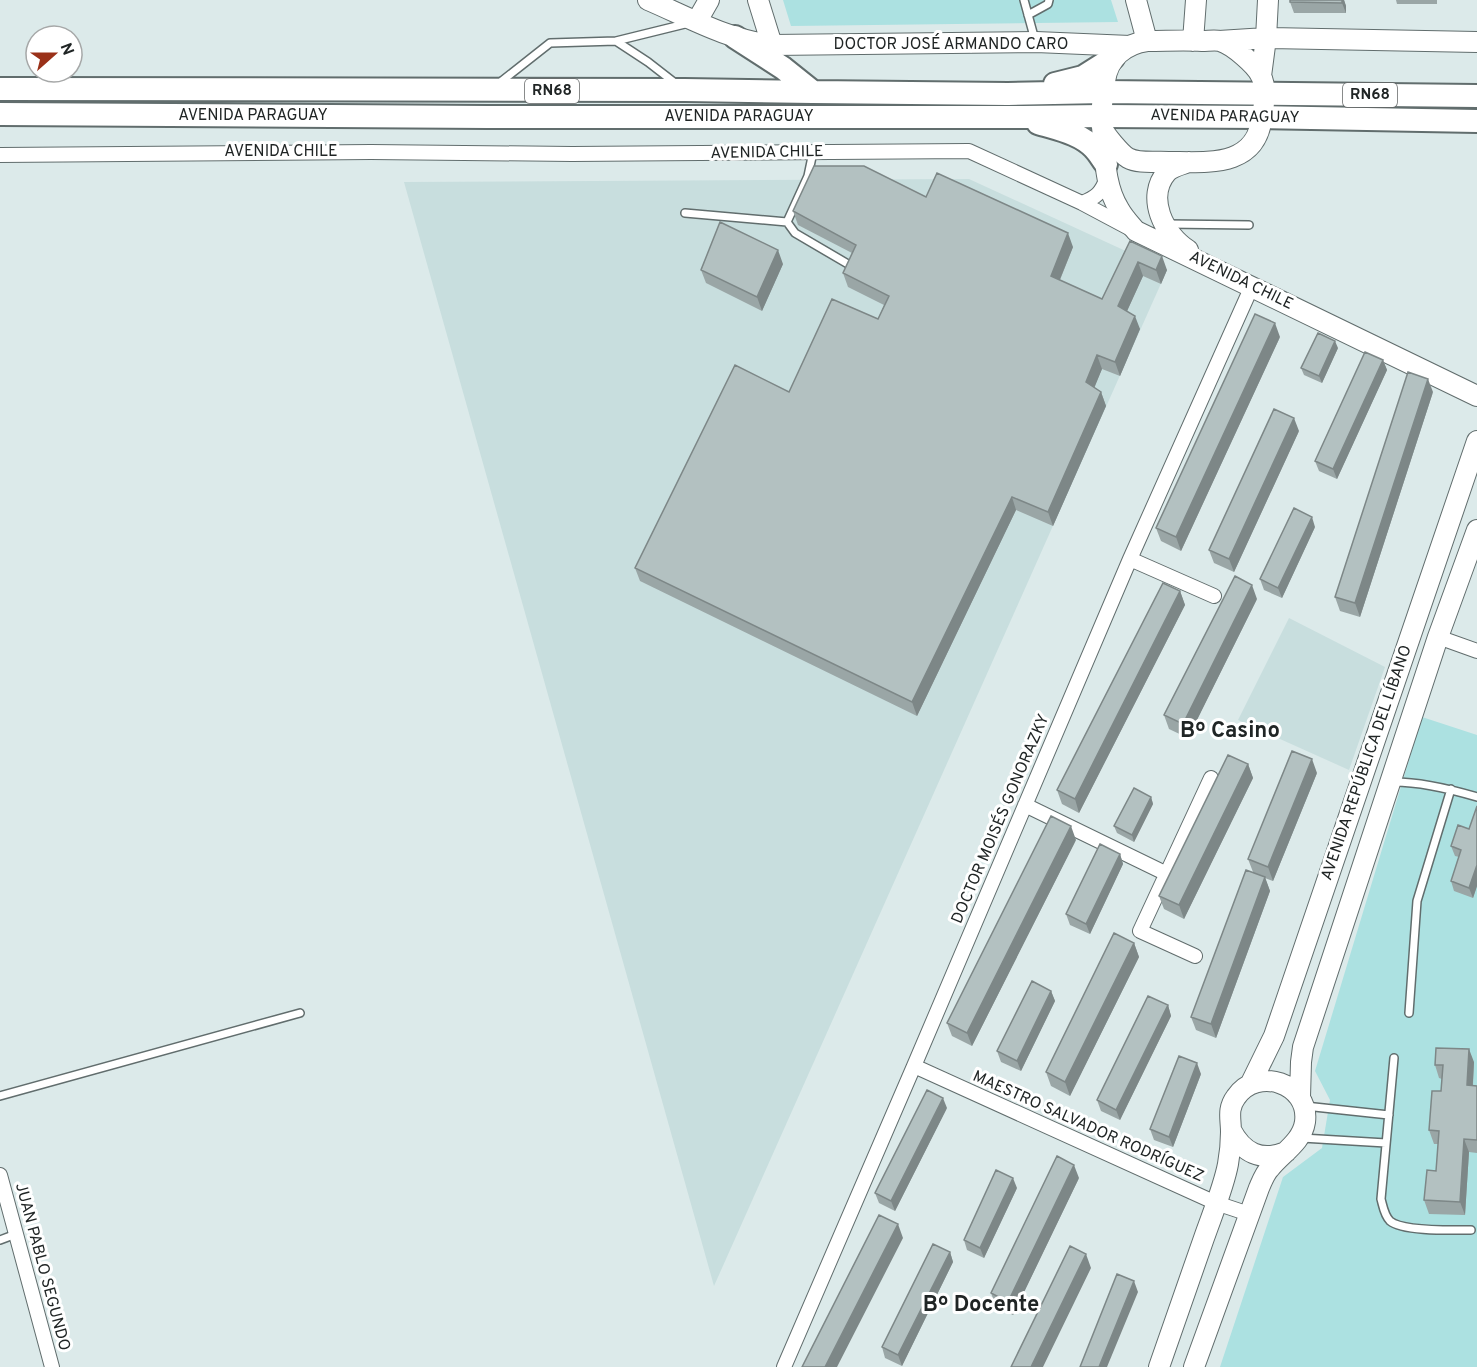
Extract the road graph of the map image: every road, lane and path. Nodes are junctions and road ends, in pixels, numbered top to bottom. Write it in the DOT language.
graph roads {
  1 [pos="648,0"];
  2 [pos="709,0"];
  3 [pos="758,0"];
  4 [pos="1024,0"];
  5 [pos="1049,0"];
  6 [pos="1136,0"];
  7 [pos="1196,0"];
  8 [pos="1268,0"];
  9 [pos="1028,15"];
  10 [pos="697,21"];
  11 [pos="735,37"];
  12 [pos="1266,38"];
  13 [pos="1193,40"];
  14 [pos="616,41"];
  15 [pos="1219,41"];
  16 [pos="1036,42"];
  17 [pos="1477,42"];
  18 [pos="772,45"];
  19 [pos="1130,48"];
  20 [pos="783,68"];
  21 [pos="1263,85"];
  22 [pos="0,89"];
  23 [pos="685,90"];
  24 [pos="489,91"];
  25 [pos="813,92"];
  26 [pos="1104,92"];
  27 [pos="1008,94"];
  28 [pos="1477,96"];
  29 [pos="0,114"];
  30 [pos="1023,117"];
  31 [pos="1263,117"];
  32 [pos="1477,121"];
  33 [pos="1102,122"];
  34 [pos="813,152"];
  35 [pos="0,155"];
  36 [pos="1189,162"];
  37 [pos="1106,171"];
  38 [pos="1082,202"];
  39 [pos="685,213"];
  40 [pos="787,222"];
  41 [pos="1163,224"];
  42 [pos="1249,225"];
  43 [pos="1137,231"];
  44 [pos="854,268"];
  45 [pos="1215,268"];
  46 [pos="1252,286"];
  47 [pos="1477,396"];
  48 [pos="1477,441"];
  49 [pos="1477,530"];
  50 [pos="1130,559"];
  51 [pos="1214,596"];
  52 [pos="1438,637"];
  53 [pos="1477,651"];
  54 [pos="1382,721"];
  55 [pos="1408,729"];
  56 [pos="1211,778"];
  57 [pos="1391,782"];
  58 [pos="1451,789"];
  59 [pos="1477,797"];
  60 [pos="1354,802"];
  61 [pos="1025,805"];
  62 [pos="1378,821"];
  63 [pos="1167,874"];
  64 [pos="1195,956"];
  65 [pos="300,1013"];
  66 [pos="1409,1013"];
  67 [pos="1394,1058"];
  68 [pos="914,1066"];
  69 [pos="1251,1083"];
  70 [pos="0,1096"];
  71 [pos="1301,1102"];
  72 [pos="1389,1115"];
  73 [pos="1231,1130"];
  74 [pos="1386,1143"];
  75 [pos="1293,1145"];
  76 [pos="0,1175"];
  77 [pos="1216,1203"];
  78 [pos="1249,1214"];
  79 [pos="1472,1230"];
  80 [pos="16,1234"];
  81 [pos="0,1240"];
  82 [pos="52,1367"];
  83 [pos="784,1367"];
  84 [pos="1159,1367"];
  85 [pos="1194,1367"];
  1 -- 10 [label="street, DOCTOR JOSÉ ARMANDO CARO"];
  2 -- 10 [label="street"];
  3 -- 18 [label="street"];
  4 -- 9 [label="lane"];
  5 -- 9 [label="lane"];
  6 -- 19 [label="street"];
  7 -- 13 [label="street"];
  8 -- 12 [label="street"];
  9 -- 16 [label="lane"];
  10 -- 11 [label="street, DOCTOR JOSÉ ARMANDO CARO"];
  10 -- 14 [label="lane"];
  11 -- 18 [label="street, DOCTOR JOSÉ ARMANDO CARO"];
  11 -- 20 [label="main road"];
  12 -- 15 [label="street"];
  12 -- 17 [label="street"];
  12 -- 21 [label="street"];
  13 -- 15 [label="street, DOCTOR JOSÉ ARMANDO CARO"];
  13 -- 19 [label="street, DOCTOR JOSÉ ARMANDO CARO"];
  14 -- 23 [label="lane"];
  14 -- 24 [label="lane"];
  15 -- 21 [label="street"];
  16 -- 18 [label="street, DOCTOR JOSÉ ARMANDO CARO"];
  16 -- 19 [label="street, DOCTOR JOSÉ ARMANDO CARO"];
  18 -- 20 [label="main road"];
  19 -- 26 [label="street"];
  19 -- 27 [label="main road"];
  20 -- 25 [label="main road"];
  21 -- 26 [label="main road, AVENIDA PARAGUAY / RN68"];
  21 -- 28 [label="main road, AVENIDA PARAGUAY / RN68"];
  21 -- 31 [label="street"];
  22 -- 24 [label="main road, AVENIDA PARAGUAY / RN68"];
  23 -- 24 [label="main road, AVENIDA PARAGUAY / RN68"];
  23 -- 25 [label="main road, AVENIDA PARAGUAY / RN68"];
  25 -- 27 [label="main road, AVENIDA PARAGUAY / RN68"];
  26 -- 27 [label="main road, AVENIDA PARAGUAY / RN68"];
  26 -- 33 [label="street"];
  29 -- 30 [label="main road, AVENIDA PARAGUAY / RN68"];
  30 -- 33 [label="main road, AVENIDA PARAGUAY / RN68"];
  30 -- 37 [label="main road"];
  31 -- 32 [label="main road, AVENIDA PARAGUAY / RN68"];
  31 -- 33 [label="main road, AVENIDA PARAGUAY / RN68"];
  31 -- 36 [label="street"];
  33 -- 36 [label="street"];
  33 -- 37 [label="street"];
  34 -- 35 [label="street, AVENIDA CHILE"];
  34 -- 38 [label="street, AVENIDA CHILE"];
  34 -- 40 [label="lane"];
  36 -- 41 [label="street"];
  37 -- 38 [label="street"];
  37 -- 43 [label="street"];
  38 -- 43 [label="street, AVENIDA CHILE"];
  39 -- 40 [label="lane"];
  40 -- 44 [label="lane"];
  41 -- 42 [label="lane"];
  41 -- 45 [label="street"];
  43 -- 45 [label="street, AVENIDA CHILE"];
  45 -- 46 [label="street, AVENIDA CHILE"];
  46 -- 47 [label="street, AVENIDA CHILE"];
  46 -- 50 [label="street, DOCTOR MOISÉS GONORAZKY"];
  48 -- 54 [label="street, AVENIDA REPÚBLICA DEL LÍBANO"];
  49 -- 52 [label="street, AVENIDA REPÚBLICA DEL LÍBANO"];
  50 -- 51 [label="street"];
  50 -- 61 [label="street, DOCTOR MOISÉS GONORAZKY"];
  52 -- 53 [label="street"];
  52 -- 55 [label="street, AVENIDA REPÚBLICA DEL LÍBANO"];
  54 -- 55 [label="street"];
  54 -- 60 [label="street, AVENIDA REPÚBLICA DEL LÍBANO"];
  55 -- 57 [label="street, AVENIDA REPÚBLICA DEL LÍBANO"];
  56 -- 63 [label="street"];
  57 -- 58 [label="lane"];
  57 -- 62 [label="street, AVENIDA REPÚBLICA DEL LÍBANO"];
  58 -- 59 [label="lane"];
  58 -- 66 [label="lane"];
  60 -- 62 [label="street"];
  60 -- 69 [label="street, AVENIDA REPÚBLICA DEL LÍBANO"];
  61 -- 63 [label="street"];
  61 -- 68 [label="street, DOCTOR MOISÉS GONORAZKY"];
  62 -- 71 [label="street, AVENIDA REPÚBLICA DEL LÍBANO"];
  63 -- 64 [label="street"];
  65 -- 70 [label="lane"];
  67 -- 72 [label="lane"];
  68 -- 77 [label="street, MAESTRO SALVADOR RODRÍGUEZ"];
  68 -- 83 [label="street, DOCTOR MOISÉS GONORAZKY"];
  69 -- 71 [label="street"];
  69 -- 73 [label="street"];
  71 -- 72 [label="lane"];
  71 -- 75 [label="street"];
  72 -- 74 [label="lane"];
  73 -- 75 [label="street"];
  73 -- 77 [label="street"];
  74 -- 75 [label="lane"];
  74 -- 79 [label="lane"];
  75 -- 78 [label="street"];
  76 -- 80 [label="street, JUAN PABLO SEGUNDO"];
  77 -- 78 [label="street, MAESTRO SALVADOR RODRÍGUEZ"];
  77 -- 84 [label="street"];
  78 -- 85 [label="street"];
  80 -- 81 [label="lane"];
  80 -- 82 [label="street, JUAN PABLO SEGUNDO"];
}
